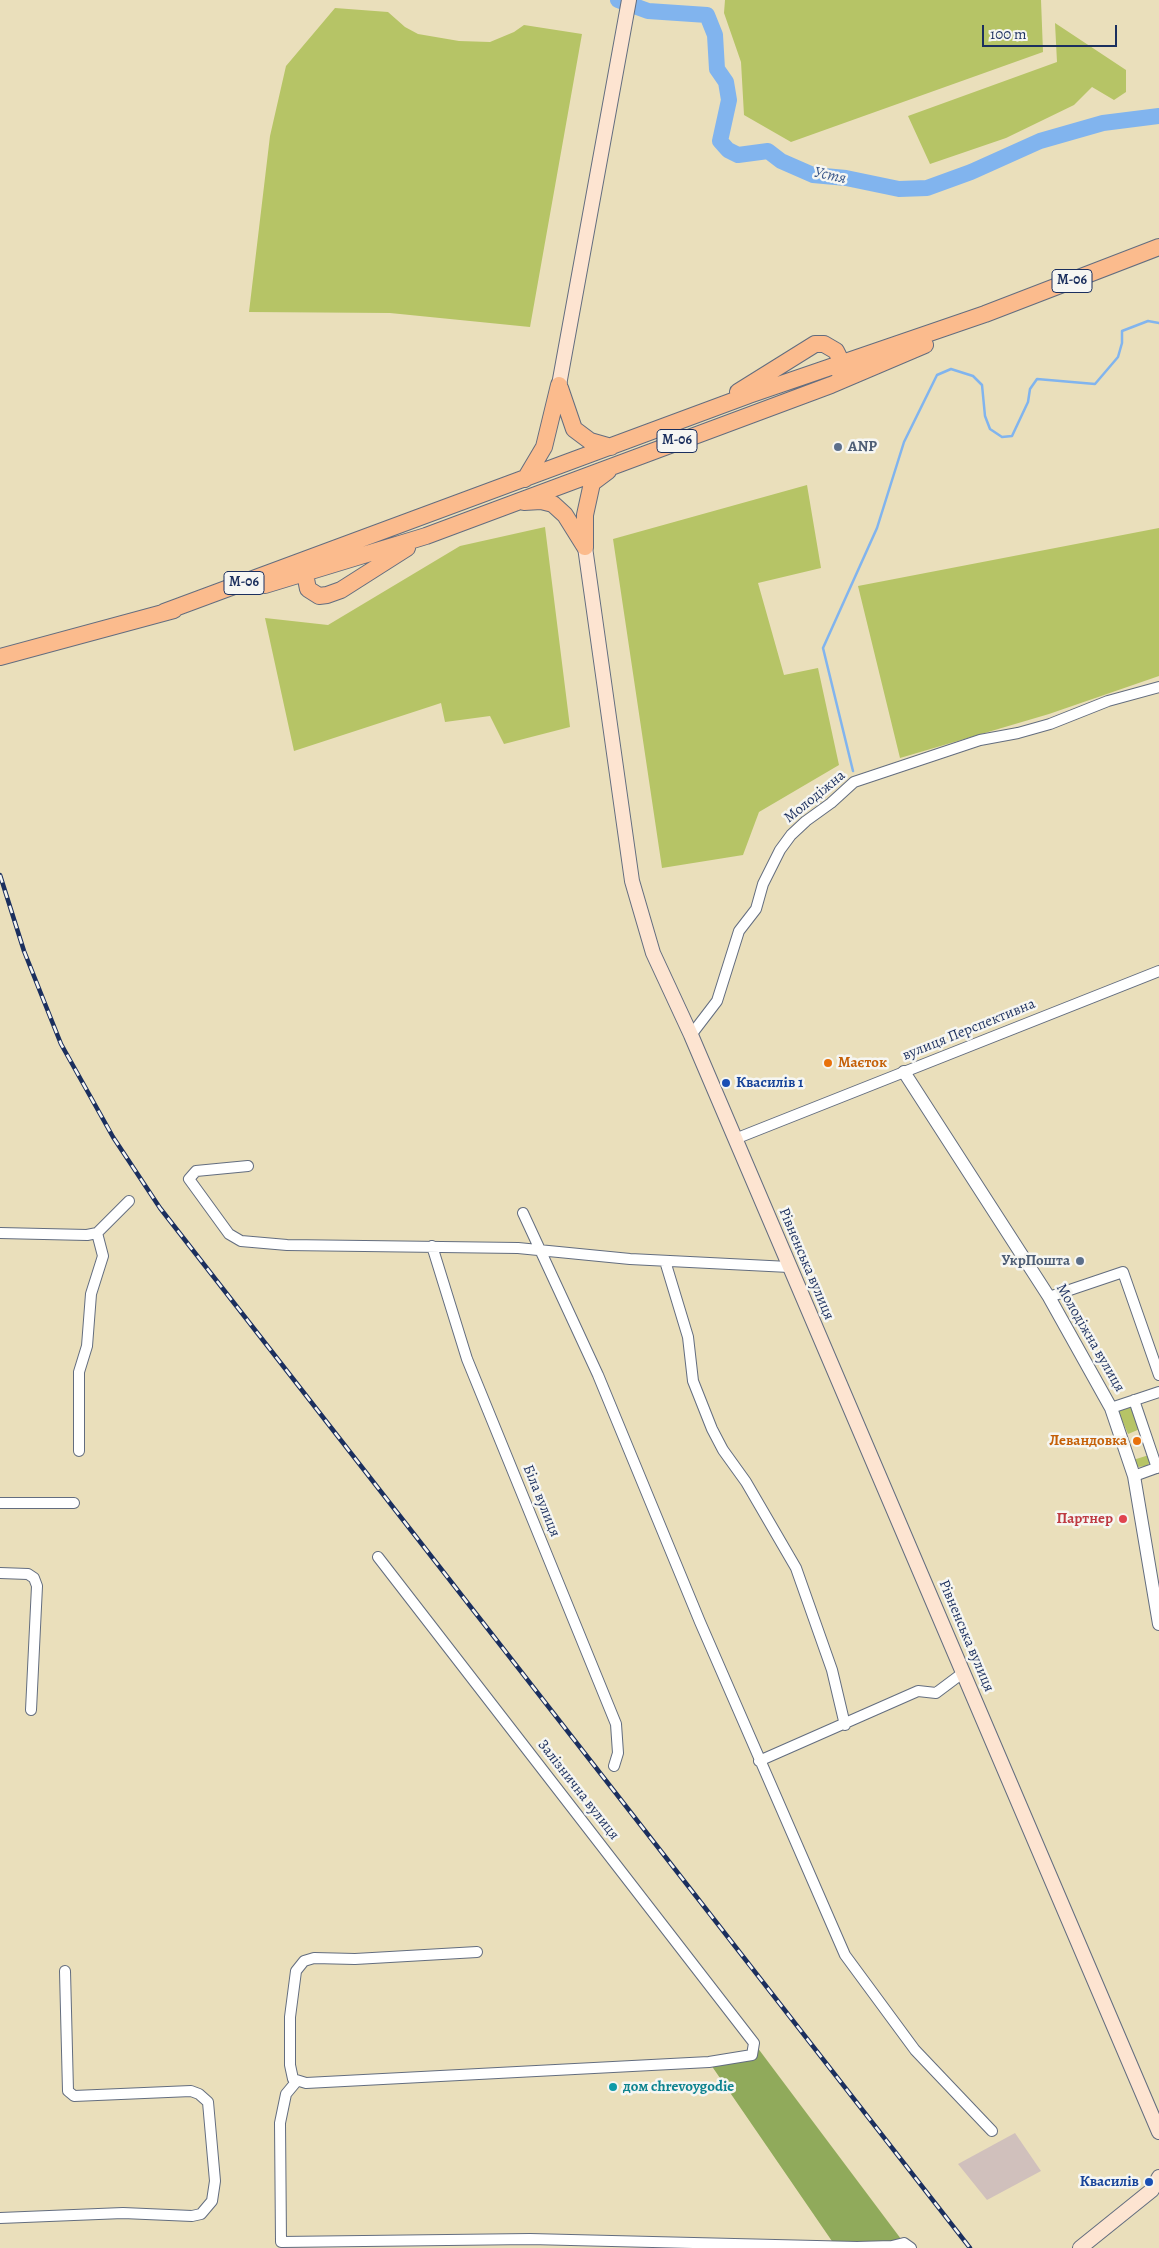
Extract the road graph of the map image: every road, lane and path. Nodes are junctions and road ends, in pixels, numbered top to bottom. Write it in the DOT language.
graph roads {
  1 [pos="629,0"];
  2 [pos="1159,247"];
  3 [pos="986,314"];
  4 [pos="841,363"];
  5 [pos="840,381"];
  6 [pos="560,385"];
  7 [pos="716,407"];
  8 [pos="611,447"];
  9 [pos="631,458"];
  10 [pos="525,479"];
  11 [pos="514,502"];
  12 [pos="426,536"];
  13 [pos="585,547"];
  14 [pos="324,553"];
  15 [pos="305,574"];
  16 [pos="164,612"];
  17 [pos="0,657"];
  18 [pos="1159,687"];
  19 [pos="1159,970"];
  20 [pos="691,1035"];
  21 [pos="904,1072"];
  22 [pos="735,1139"];
  23 [pos="248,1166"];
  24 [pos="129,1201"];
  25 [pos="523,1213"];
  26 [pos="0,1233"];
  27 [pos="97,1233"];
  28 [pos="432,1246"];
  29 [pos="540,1250"];
  30 [pos="665,1261"];
  31 [pos="789,1267"];
  32 [pos="1050,1297"];
  33 [pos="1159,1375"];
  34 [pos="1159,1392"];
  35 [pos="1134,1400"];
  36 [pos="1111,1408"];
  37 [pos="79,1451"];
  38 [pos="1158,1467"];
  39 [pos="1134,1476"];
  40 [pos="0,1503"];
  41 [pos="74,1503"];
  42 [pos="378,1557"];
  43 [pos="0,1572"];
  44 [pos="1159,1624"];
  45 [pos="964,1672"];
  46 [pos="30,1710"];
  47 [pos="845,1725"];
  48 [pos="759,1761"];
  49 [pos="614,1766"];
  50 [pos="477,1952"];
  51 [pos="65,1971"];
  52 [pos="296,2082"];
  53 [pos="992,2131"];
  54 [pos="1159,2132"];
  55 [pos="1159,2177"];
  56 [pos="1156,2193"];
  57 [pos="0,2218"];
  58 [pos="911,2248"];
  59 [pos="1080,2248"];
  1 -- 6 [label="main road"];
  2 -- 3 [label="highway, М-06"];
  3 -- 4 [label="highway, М-06"];
  3 -- 5 [label="highway, М-06"];
  4 -- 5 [label="highway"];
  4 -- 7 [label="highway, М-06"];
  4 -- 7 [label="highway"];
  5 -- 9 [label="highway, М-06"];
  6 -- 8 [label="highway"];
  6 -- 10 [label="highway"];
  7 -- 8 [label="highway, М-06"];
  8 -- 10 [label="highway, М-06"];
  9 -- 11 [label="highway, М-06"];
  9 -- 13 [label="highway"];
  10 -- 14 [label="highway, М-06"];
  11 -- 12 [label="highway, М-06"];
  11 -- 13 [label="highway"];
  12 -- 15 [label="highway, М-06"];
  12 -- 15 [label="highway"];
  13 -- 20 [label="main road, Рівненська вулиця"];
  14 -- 15 [label="highway"];
  14 -- 16 [label="highway, М-06"];
  15 -- 16 [label="highway, М-06"];
  16 -- 17 [label="highway, М-06"];
  18 -- 20 [label="street, Молодіжна"];
  19 -- 21 [label="street, вулиця Перспективна"];
  20 -- 22 [label="main road, Рівненська вулиця"];
  21 -- 22 [label="street, вулиця Перспективна"];
  21 -- 32 [label="street, Молодіжна вулиця"];
  22 -- 31 [label="main road, Рівненська вулиця"];
  23 -- 28 [label="street"];
  24 -- 27 [label="street"];
  25 -- 29 [label="street"];
  26 -- 27 [label="street"];
  27 -- 37 [label="street"];
  28 -- 29 [label="street"];
  28 -- 49 [label="street, Біла вулиця"];
  29 -- 30 [label="street"];
  29 -- 48 [label="street"];
  30 -- 31 [label="street"];
  30 -- 47 [label="street"];
  31 -- 45 [label="main road, Рівненська вулиця"];
  32 -- 33 [label="street"];
  32 -- 36 [label="street, Молодіжна вулиця"];
  34 -- 35 [label="street"];
  35 -- 36 [label="street"];
  35 -- 38 [label="street"];
  36 -- 39 [label="street, Молодіжна вулиця"];
  38 -- 39 [label="street"];
  39 -- 44 [label="street, Молодіжна вулиця"];
  40 -- 41 [label="street"];
  42 -- 52 [label="street, Залізнична вулиця"];
  43 -- 46 [label="street"];
  45 -- 47 [label="street"];
  45 -- 54 [label="main road, Рівненська вулиця"];
  47 -- 48 [label="street"];
  48 -- 53 [label="street"];
  50 -- 52 [label="street"];
  51 -- 57 [label="street"];
  52 -- 58 [label="street"];
  55 -- 56 [label="main road"];
  56 -- 59 [label="main road"];
}
